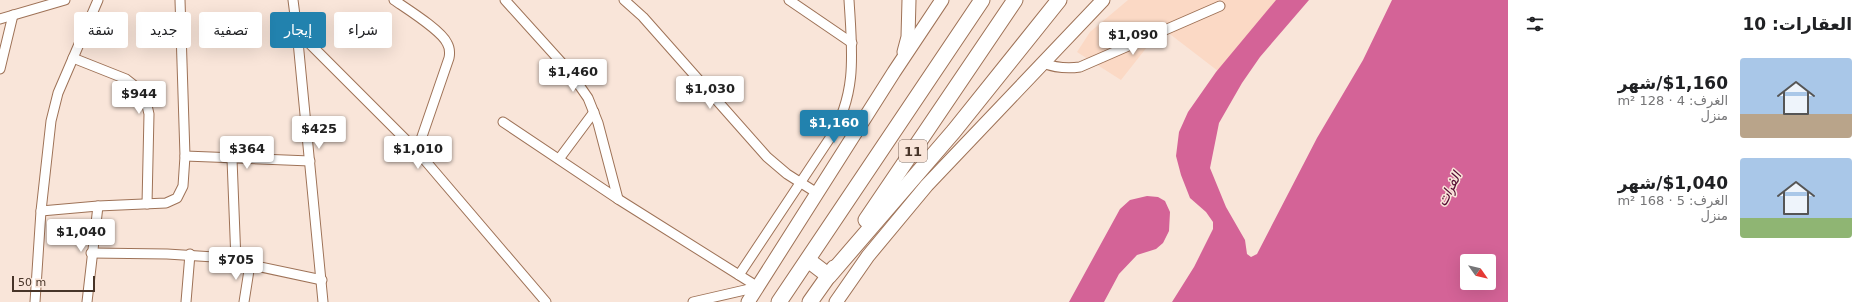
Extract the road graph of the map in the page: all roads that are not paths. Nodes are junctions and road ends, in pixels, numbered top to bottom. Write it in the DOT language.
graph roads {
  1 [pos="65,0"];
  2 [pos="98,0"];
  3 [pos="180,0"];
  4 [pos="293,0"];
  5 [pos="394,0"];
  6 [pos="506,0"];
  7 [pos="624,0"];
  8 [pos="789,0"];
  9 [pos="849,0"];
  10 [pos="909,0"];
  11 [pos="942,0"];
  12 [pos="982,0"];
  13 [pos="1015,0"];
  14 [pos="1059,0"];
  15 [pos="1104,0"];
  16 [pos="1220,6"];
  17 [pos="295,12"];
  18 [pos="13,15"];
  19 [pos="0,19"];
  20 [pos="852,44"];
  21 [pos="299,48"];
  22 [pos="314,48"];
  23 [pos="73,58"];
  24 [pos="1043,63"];
  25 [pos="0,69"];
  26 [pos="894,72"];
  27 [pos="594,112"];
  28 [pos="503,122"];
  29 [pos="416,151"];
  30 [pos="185,156"];
  31 [pos="232,159"];
  32 [pos="559,159"];
  33 [pos="310,161"];
  34 [pos="800,182"];
  35 [pos="817,193"];
  36 [pos="618,199"];
  37 [pos="147,204"];
  38 [pos="98,206"];
  39 [pos="42,211"];
  40 [pos="91,253"];
  41 [pos="190,254"];
  42 [pos="808,260"];
  43 [pos="236,261"];
  44 [pos="250,264"];
  45 [pos="739,275"];
  46 [pos="829,276"];
  47 [pos="322,280"];
  48 [pos="758,287"];
  49 [pos="35,302"];
  50 [pos="87,302"];
  51 [pos="186,302"];
  52 [pos="244,302"];
  53 [pos="323,302"];
  54 [pos="546,302"];
  55 [pos="693,302"];
  56 [pos="748,302"];
  57 [pos="779,302"];
  58 [pos="810,302"];
  59 [pos="836,302"];
  1 -- 18 [label="street"];
  2 -- 23 [label="street"];
  3 -- 30 [label="street"];
  4 -- 17 [label="street"];
  5 -- 29 [label="street"];
  6 -- 27 [label="street"];
  7 -- 34 [label="street"];
  8 -- 20 [label="street"];
  9 -- 20 [label="street"];
  10 -- 26 [label="main road"];
  11 -- 26 [label="main road"];
  12 -- 42 [label="highway, 11"];
  13 -- 46 [label="highway, 11"];
  14 -- 46 [label="highway"];
  15 -- 24 [label="main road"];
  16 -- 24 [label="street"];
  18 -- 19 [label="street"];
  18 -- 25 [label="street"];
  20 -- 34 [label="street"];
  21 -- 33 [label="street"];
  22 -- 29 [label="street"];
  23 -- 37 [label="street"];
  23 -- 39 [label="street"];
  24 -- 59 [label="main road"];
  26 -- 35 [label="main road"];
  27 -- 32 [label="street"];
  27 -- 36 [label="street"];
  28 -- 32 [label="street"];
  29 -- 54 [label="street"];
  30 -- 31 [label="street"];
  30 -- 37 [label="street"];
  31 -- 33 [label="street"];
  31 -- 43 [label="street"];
  32 -- 36 [label="street"];
  33 -- 47 [label="street"];
  34 -- 35 [label="street"];
  34 -- 45 [label="street"];
  35 -- 48 [label="main road"];
  36 -- 45 [label="street"];
  37 -- 38 [label="street"];
  38 -- 39 [label="street"];
  38 -- 40 [label="street"];
  39 -- 49 [label="street"];
  40 -- 41 [label="street"];
  40 -- 50 [label="street"];
  41 -- 43 [label="street"];
  41 -- 51 [label="street"];
  42 -- 46 [label="highway"];
  42 -- 57 [label="highway, 11"];
  43 -- 44 [label="street"];
  44 -- 47 [label="street"];
  44 -- 52 [label="street"];
  45 -- 48 [label="street"];
  46 -- 58 [label="highway, 11"];
  47 -- 53 [label="street"];
  48 -- 55 [label="street"];
  48 -- 56 [label="main road"];
}
